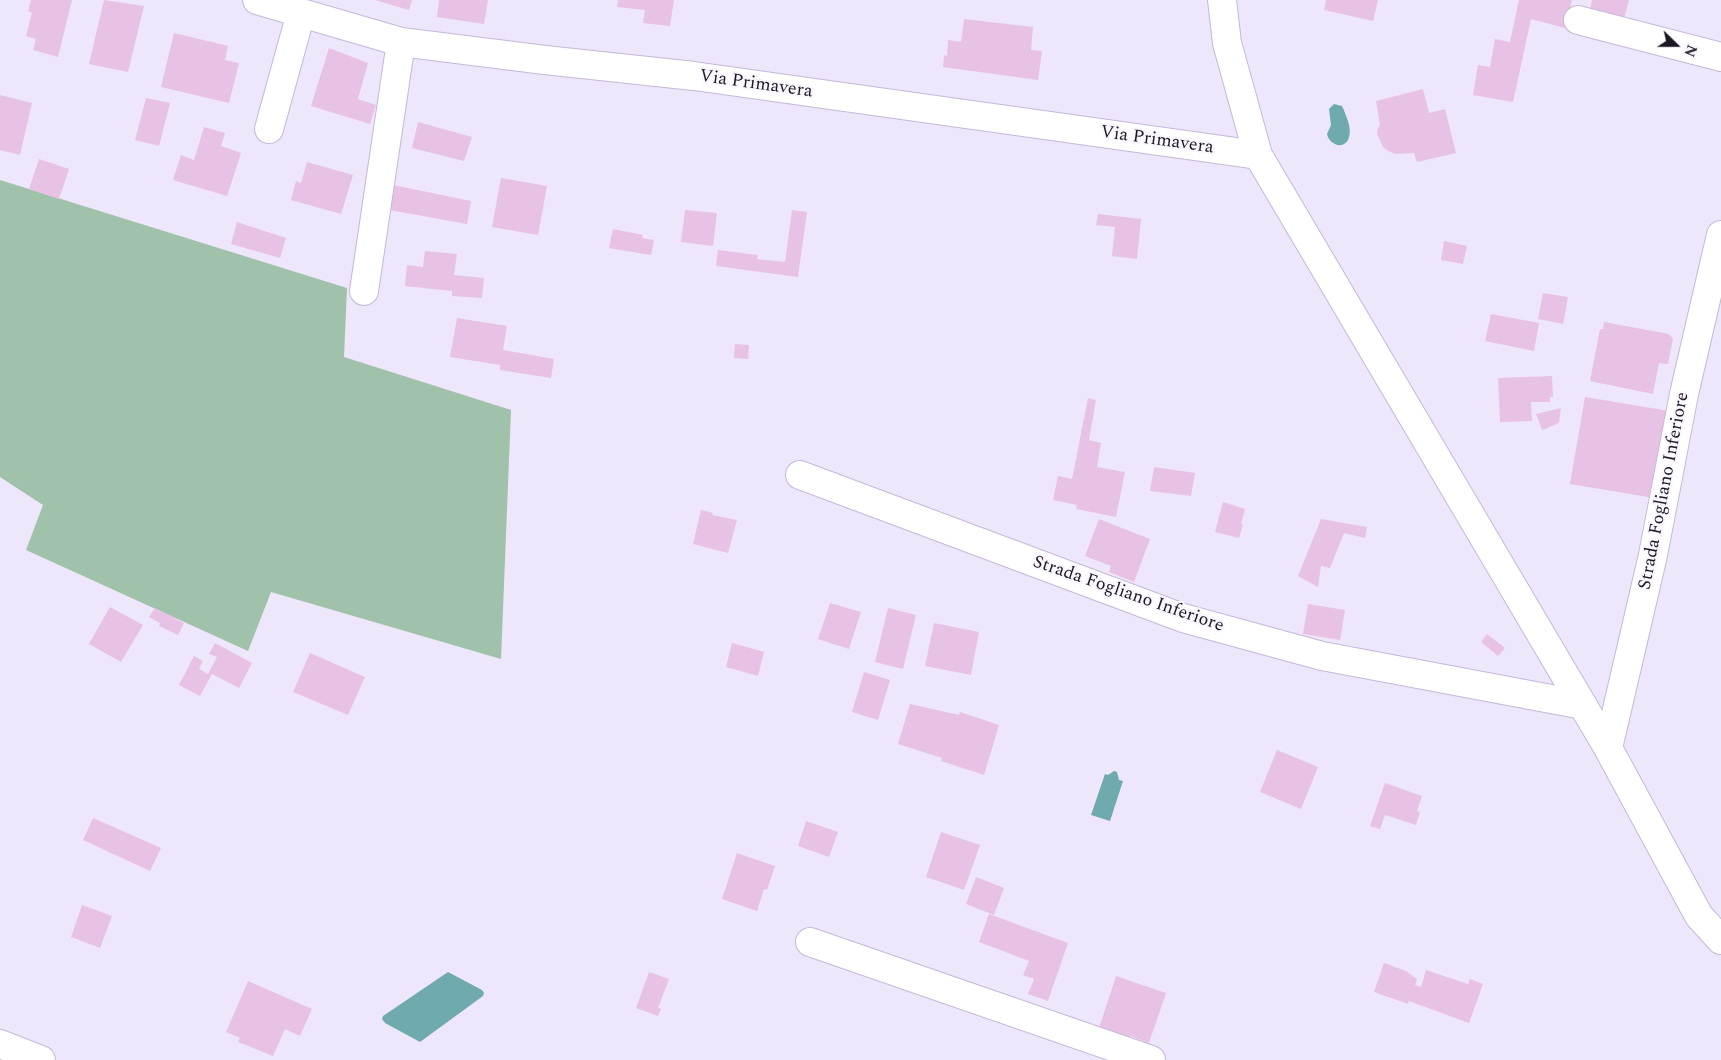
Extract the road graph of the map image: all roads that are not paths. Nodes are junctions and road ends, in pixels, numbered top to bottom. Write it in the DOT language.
graph roads {
  1 [pos="257,0"];
  2 [pos="1222,0"];
  3 [pos="301,13"];
  4 [pos="1578,20"];
  5 [pos="401,42"];
  6 [pos="1721,58"];
  7 [pos="269,130"];
  8 [pos="1258,155"];
  9 [pos="1721,235"];
  10 [pos="1716,282"];
  11 [pos="364,291"];
  12 [pos="800,475"];
  13 [pos="1583,705"];
  14 [pos="1608,748"];
  15 [pos="1721,940"];
  16 [pos="810,942"];
  17 [pos="0,1044"];
  18 [pos="41,1060"];
  19 [pos="1151,1060"];
  1 -- 3 [label="street, Via Primavera"];
  2 -- 8 [label="street"];
  3 -- 5 [label="street, Via Primavera"];
  3 -- 7 [label="street"];
  4 -- 6 [label="street"];
  5 -- 8 [label="street, Via Primavera"];
  5 -- 11 [label="street"];
  8 -- 13 [label="street"];
  9 -- 10 [label="street, Strada Fogliano Inferiore"];
  10 -- 14 [label="street, Strada Fogliano Inferiore"];
  12 -- 13 [label="street, Strada Fogliano Inferiore"];
  13 -- 14 [label="street"];
  14 -- 15 [label="street"];
  16 -- 19 [label="street"];
  17 -- 18 [label="street"];
}
